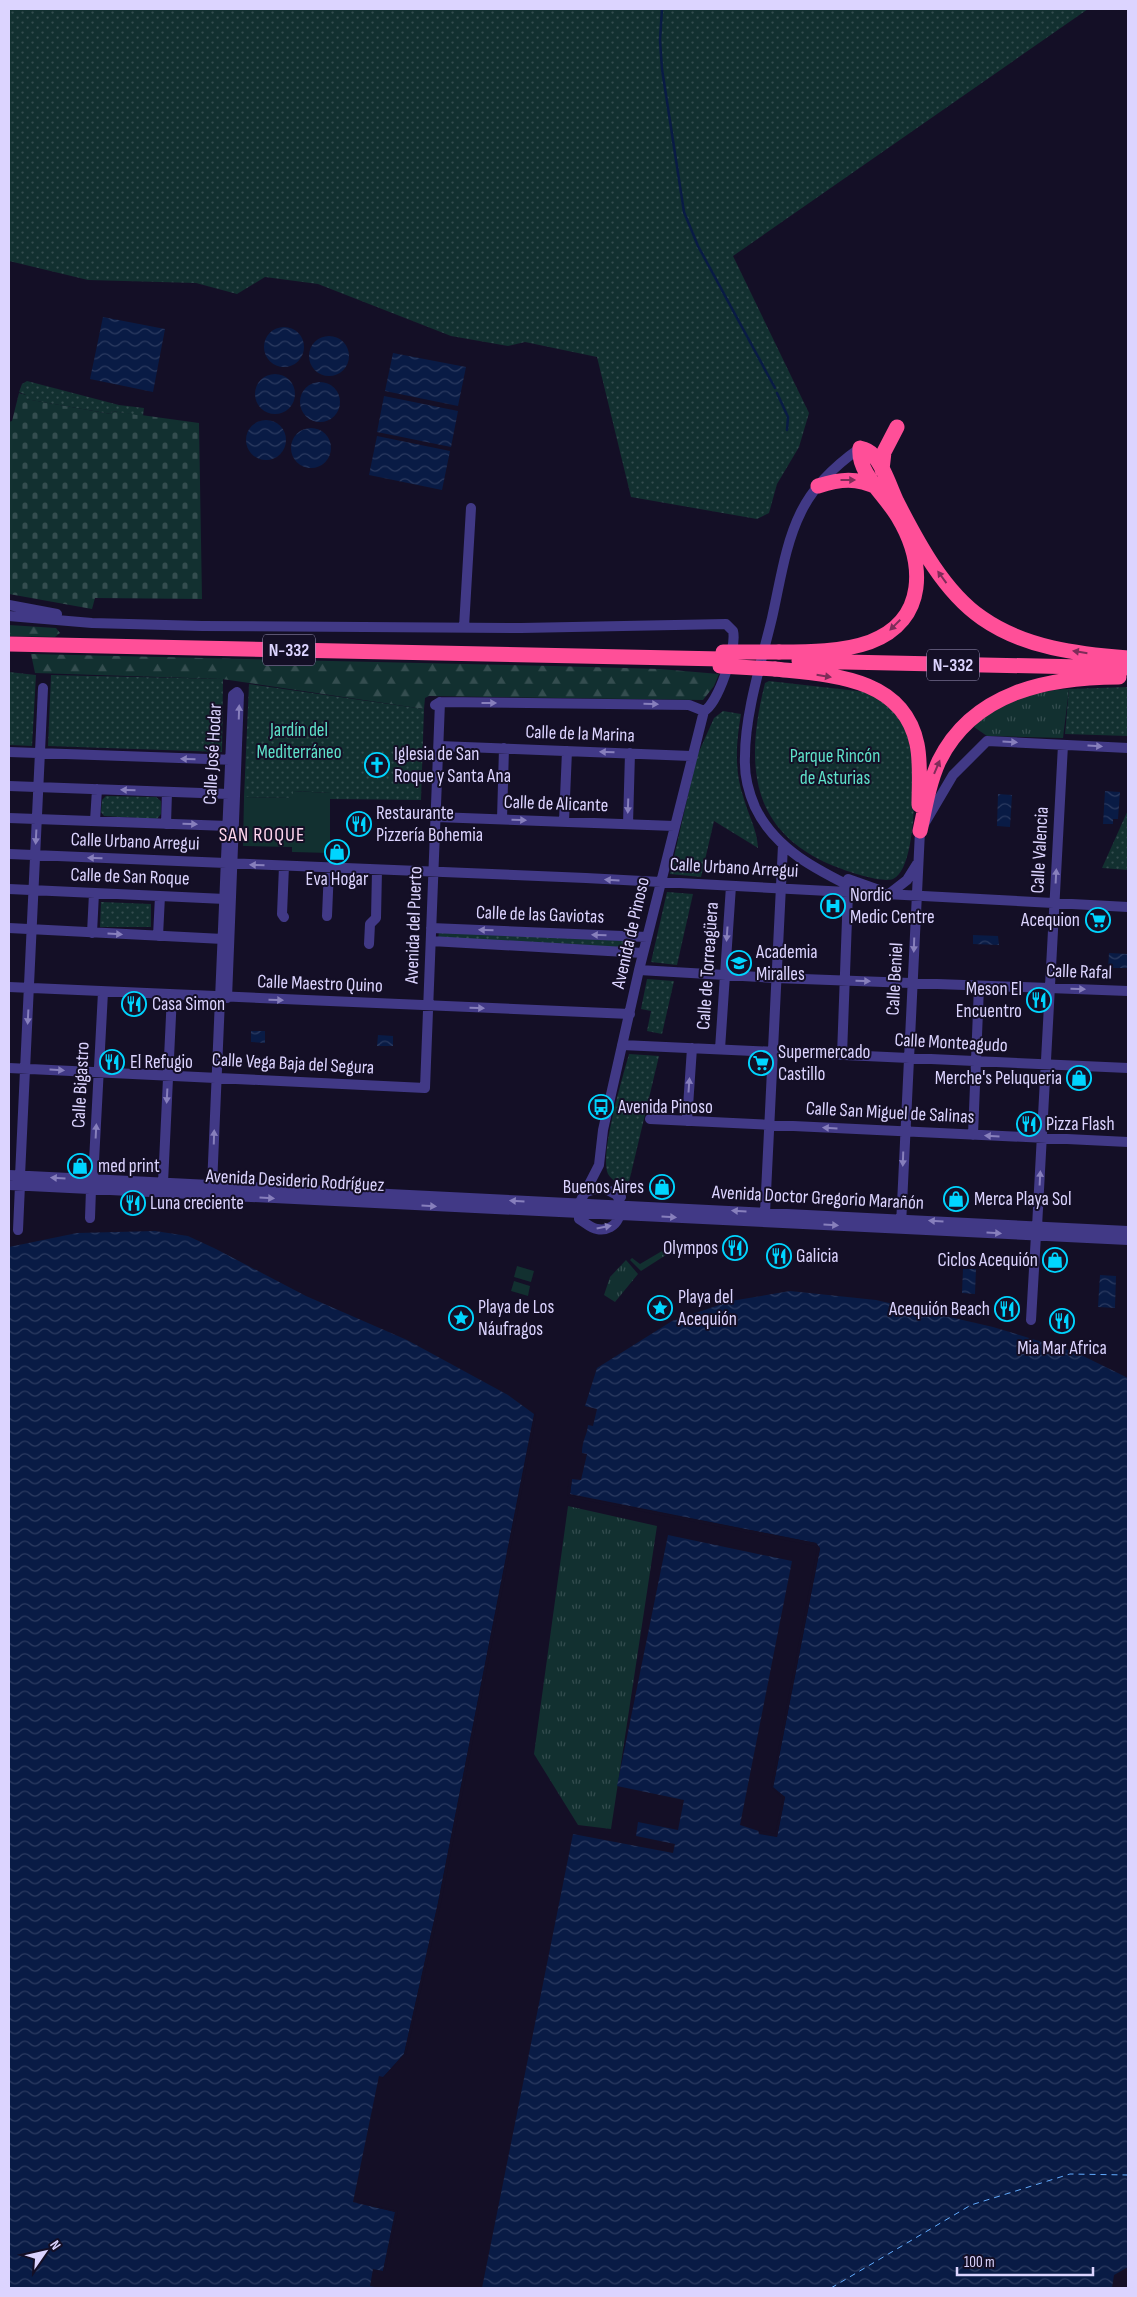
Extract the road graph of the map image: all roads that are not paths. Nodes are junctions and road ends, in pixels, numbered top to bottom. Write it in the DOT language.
graph roads {
  1 [pos="897,427"];
  2 [pos="860,448"];
  3 [pos="882,470"];
  4 [pos="818,486"];
  5 [pos="878,488"];
  6 [pos="471,508"];
  7 [pos="9,605"];
  8 [pos="9,616"];
  9 [pos="92,622"];
  10 [pos="464,627"];
  11 [pos="9,644"];
  12 [pos="569,656"];
  13 [pos="1128,658"];
  14 [pos="722,659"];
  15 [pos="777,661"];
  16 [pos="1128,668"];
  17 [pos="1128,677"];
  18 [pos="42,688"];
  19 [pos="437,706"];
  20 [pos="704,711"];
  21 [pos="1063,744"];
  22 [pos="439,746"];
  23 [pos="504,748"];
  24 [pos="1128,748"];
  25 [pos="567,751"];
  26 [pos="9,752"];
  27 [pos="40,753"];
  28 [pos="630,753"];
  29 [pos="691,756"];
  30 [pos="234,760"];
  31 [pos="9,786"];
  32 [pos="38,787"];
  33 [pos="97,789"];
  34 [pos="167,792"];
  35 [pos="229,794"];
  36 [pos="436,817"];
  37 [pos="9,818"];
  38 [pos="37,819"];
  39 [pos="502,819"];
  40 [pos="95,821"];
  41 [pos="564,821"];
  42 [pos="166,824"];
  43 [pos="628,824"];
  44 [pos="228,826"];
  45 [pos="674,826"];
  46 [pos="920,831"];
  47 [pos="783,845"];
  48 [pos="9,854"];
  49 [pos="35,855"];
  50 [pos="918,862"];
  51 [pos="229,863"];
  52 [pos="284,866"];
  53 [pos="329,868"];
  54 [pos="376,870"];
  55 [pos="430,872"];
  56 [pos="828,874"];
  57 [pos="660,882"];
  58 [pos="731,886"];
  59 [pos="780,888"];
  60 [pos="9,889"];
  61 [pos="34,890"];
  62 [pos="848,892"];
  63 [pos="863,892"];
  64 [pos="94,893"];
  65 [pos="889,894"];
  66 [pos="160,896"];
  67 [pos="917,896"];
  68 [pos="224,898"];
  69 [pos="1054,903"];
  70 [pos="1128,907"];
  71 [pos="327,916"];
  72 [pos="284,918"];
  73 [pos="9,928"];
  74 [pos="431,928"];
  75 [pos="32,930"];
  76 [pos="92,932"];
  77 [pos="158,936"];
  78 [pos="647,937"];
  79 [pos="223,939"];
  80 [pos="431,941"];
  81 [pos="369,944"];
  82 [pos="644,953"];
  83 [pos="640,970"];
  84 [pos="724,975"];
  85 [pos="776,978"];
  86 [pos="844,981"];
  87 [pos="913,983"];
  88 [pos="980,986"];
  89 [pos="9,987"];
  90 [pos="29,988"];
  91 [pos="1050,988"];
  92 [pos="1128,991"];
  93 [pos="104,992"];
  94 [pos="172,995"];
  95 [pos="224,998"];
  96 [pos="425,1006"];
  97 [pos="630,1014"];
  98 [pos="622,1045"];
  99 [pos="692,1048"];
  100 [pos="720,1049"];
  101 [pos="773,1052"];
  102 [pos="842,1055"];
  103 [pos="908,1058"];
  104 [pos="976,1061"];
  105 [pos="1046,1064"];
  106 [pos="9,1068"];
  107 [pos="25,1068"];
  108 [pos="1128,1068"];
  109 [pos="99,1072"];
  110 [pos="168,1076"];
  111 [pos="217,1078"];
  112 [pos="425,1088"];
  113 [pos="650,1119"];
  114 [pos="687,1121"];
  115 [pos="769,1125"];
  116 [pos="904,1131"];
  117 [pos="973,1135"];
  118 [pos="1042,1138"];
  119 [pos="1128,1142"];
  120 [pos="599,1165"];
  121 [pos="9,1176"];
  122 [pos="20,1181"];
  123 [pos="163,1183"];
  124 [pos="92,1184"];
  125 [pos="9,1185"];
  126 [pos="212,1186"];
  127 [pos="587,1191"];
  128 [pos="614,1192"];
  129 [pos="635,1206"];
  130 [pos="565,1207"];
  131 [pos="621,1210"];
  132 [pos="581,1213"];
  133 [pos="765,1213"];
  134 [pos="90,1218"];
  135 [pos="901,1224"];
  136 [pos="18,1230"];
  137 [pos="1037,1231"];
  138 [pos="1128,1231"];
  139 [pos="1128,1240"];
  140 [pos="1031,1320"];
  1 -- 3 [label="highway"];
  2 -- 3 [label="highway"];
  2 -- 4 [label="street"];
  2 -- 5 [label="highway"];
  13 -- 3 [label="highway, one-way"];
  4 -- 5 [label="highway, one-way"];
  4 -- 47 [label="street"];
  5 -- 15 [label="highway, one-way"];
  6 -- 10 [label="street"];
  7 -- 9 [label="street"];
  8 -- 9 [label="street"];
  9 -- 10 [label="street, Avenida de Pinoso"];
  10 -- 20 [label="street, Avenida de Pinoso"];
  11 -- 12 [label="highway, N-332"];
  12 -- 14 [label="highway, N-332"];
  12 -- 14 [label="highway"];
  14 -- 15 [label="highway, N-332"];
  15 -- 16 [label="highway, N-332"];
  15 -- 46 [label="highway, one-way"];
  46 -- 17 [label="highway, one-way"];
  18 -- 27 [label="street"];
  19 -- 20 [label="street, one-way"];
  19 -- 22 [label="street, Avenida del Puerto"];
  19 -- 55 [label="street, Avenida del Puerto"];
  20 -- 29 [label="street, Avenida de Pinoso"];
  21 -- 24 [label="street, Calle Beniel, one-way"];
  46 -- 21 [label="street, Calle Beniel, one-way"];
  69 -- 21 [label="street, Calle Valencia, one-way"];
  22 -- 23 [label="street, Calle de la Marina"];
  22 -- 36 [label="street, Avenida del Puerto"];
  23 -- 25 [label="street, Calle de la Marina"];
  23 -- 39 [label="street"];
  28 -- 25 [label="street, Calle de la Marina, one-way"];
  25 -- 41 [label="street"];
  26 -- 27 [label="street"];
  30 -- 27 [label="street, one-way"];
  27 -- 32 [label="street"];
  28 -- 29 [label="street, Calle de la Marina"];
  28 -- 43 [label="street, one-way"];
  29 -- 45 [label="street, Avenida de Pinoso"];
  30 -- 30 [label="street, Calle José Hodar, one-way"];
  30 -- 35 [label="street, Calle José Hodar"];
  30 -- 51 [label="street, Calle José Hodar"];
  31 -- 32 [label="street"];
  32 -- 33 [label="street"];
  32 -- 38 [label="street"];
  34 -- 33 [label="street, one-way"];
  33 -- 40 [label="street"];
  34 -- 35 [label="street"];
  34 -- 42 [label="street"];
  35 -- 44 [label="street, Calle José Hodar"];
  36 -- 39 [label="street, Calle de Alicante"];
  36 -- 55 [label="street, Avenida del Puerto"];
  37 -- 38 [label="street"];
  38 -- 40 [label="street"];
  38 -- 49 [label="street, one-way"];
  39 -- 41 [label="street, Calle de Alicante, one-way"];
  40 -- 42 [label="street"];
  41 -- 43 [label="street, Calle de Alicante"];
  42 -- 44 [label="street, one-way"];
  43 -- 45 [label="street, Calle de Alicante"];
  44 -- 51 [label="street, Calle José Hodar"];
  45 -- 57 [label="street, Avenida de Pinoso"];
  46 -- 50 [label="street, Calle Beniel"];
  47 -- 56 [label="street"];
  47 -- 59 [label="street"];
  48 -- 49 [label="street, Calle Urbano Arregui"];
  51 -- 49 [label="street, Calle Urbano Arregui, one-way"];
  49 -- 61 [label="street"];
  50 -- 65 [label="street"];
  50 -- 67 [label="street, Calle Beniel"];
  52 -- 51 [label="street, Calle Urbano Arregui, one-way"];
  51 -- 68 [label="street, Calle José Hodar"];
  51 -- 95 [label="street, Calle José Hodar"];
  52 -- 53 [label="street, Calle Urbano Arregui"];
  52 -- 72 [label="street"];
  53 -- 54 [label="street, Calle Urbano Arregui"];
  53 -- 71 [label="street"];
  54 -- 55 [label="street, Calle Urbano Arregui"];
  54 -- 81 [label="street"];
  57 -- 55 [label="street, Calle Urbano Arregui, one-way"];
  55 -- 74 [label="street, Avenida del Puerto"];
  55 -- 96 [label="street, Avenida del Puerto"];
  56 -- 63 [label="street"];
  56 -- 65 [label="street"];
  57 -- 58 [label="street, Calle Urbano Arregui"];
  57 -- 78 [label="street, Avenida de Pinoso"];
  58 -- 59 [label="street, Calle Urbano Arregui"];
  58 -- 84 [label="street, Calle de Torreagüera, one-way"];
  59 -- 62 [label="street, Calle Urbano Arregui"];
  59 -- 85 [label="street"];
  60 -- 61 [label="street, Calle de San Roque"];
  61 -- 64 [label="street, Calle de San Roque"];
  61 -- 75 [label="street"];
  62 -- 63 [label="street, Calle Urbano Arregui"];
  62 -- 86 [label="street"];
  63 -- 65 [label="street, Calle Urbano Arregui"];
  64 -- 66 [label="street, Calle de San Roque"];
  64 -- 76 [label="street"];
  65 -- 67 [label="street, Calle Urbano Arregui"];
  66 -- 68 [label="street, Calle de San Roque"];
  66 -- 77 [label="street"];
  67 -- 69 [label="street, Calle Urbano Arregui"];
  67 -- 87 [label="street, Calle Beniel, one-way"];
  68 -- 79 [label="street, Calle José Hodar"];
  69 -- 70 [label="street, Calle Urbano Arregui"];
  69 -- 91 [label="street, Calle Valencia"];
  73 -- 75 [label="street"];
  78 -- 74 [label="street, Calle de las Gaviotas, one-way"];
  74 -- 80 [label="street, Avenida del Puerto"];
  75 -- 76 [label="street"];
  75 -- 90 [label="street"];
  76 -- 77 [label="street, one-way"];
  77 -- 79 [label="street"];
  78 -- 82 [label="street, Avenida de Pinoso"];
  79 -- 95 [label="street, Calle José Hodar"];
  80 -- 82 [label="street, Calle de las Gaviotas"];
  80 -- 96 [label="street, Avenida del Puerto"];
  82 -- 83 [label="street, Avenida de Pinoso"];
  83 -- 84 [label="street, Calle Rafal"];
  83 -- 97 [label="street, Avenida de Pinoso"];
  84 -- 85 [label="street, Calle Rafal"];
  84 -- 100 [label="street, Calle de Torreagüera"];
  85 -- 86 [label="street, Calle Rafal"];
  85 -- 101 [label="street"];
  86 -- 87 [label="street, Calle Rafal, one-way"];
  86 -- 102 [label="street"];
  87 -- 88 [label="street, Calle Rafal"];
  87 -- 103 [label="street, Calle Beniel"];
  88 -- 91 [label="street, Calle Rafal"];
  88 -- 104 [label="street"];
  89 -- 90 [label="street, Calle Maestro Quino"];
  90 -- 93 [label="street, Calle Maestro Quino"];
  90 -- 107 [label="street, one-way"];
  91 -- 92 [label="street, Calle Rafal, one-way"];
  91 -- 105 [label="street, Calle Valencia"];
  93 -- 94 [label="street, Calle Maestro Quino"];
  93 -- 109 [label="street, Calle Bigastro"];
  94 -- 95 [label="street, Calle Maestro Quino"];
  94 -- 110 [label="street"];
  95 -- 96 [label="street, Calle Maestro Quino, one-way"];
  95 -- 111 [label="street, Calle José Hodar"];
  96 -- 97 [label="street, Calle Maestro Quino, one-way"];
  96 -- 112 [label="street, Avenida del Puerto"];
  97 -- 98 [label="street, Avenida de Pinoso"];
  98 -- 99 [label="street, Calle Monteagudo"];
  98 -- 120 [label="street, Avenida de Pinoso"];
  99 -- 100 [label="street, Calle Monteagudo"];
  114 -- 99 [label="street, Calle de Torreagüera, one-way"];
  100 -- 101 [label="street, Calle Monteagudo"];
  101 -- 102 [label="street, Calle Monteagudo"];
  101 -- 115 [label="street"];
  102 -- 103 [label="street, Calle Monteagudo"];
  103 -- 104 [label="street, Calle Monteagudo"];
  103 -- 116 [label="street, Calle Beniel"];
  104 -- 105 [label="street, Calle Monteagudo"];
  104 -- 117 [label="street"];
  105 -- 108 [label="street, Calle Monteagudo"];
  105 -- 118 [label="street, Calle Valencia"];
  106 -- 107 [label="street, Calle Vega Baja del Segura"];
  107 -- 109 [label="street, Calle Vega Baja del Segura, one-way"];
  107 -- 122 [label="street"];
  109 -- 110 [label="street, Calle Vega Baja del Segura"];
  124 -- 109 [label="street, Calle Bigastro, one-way"];
  110 -- 111 [label="street, Calle Vega Baja del Segura"];
  110 -- 123 [label="street, one-way"];
  111 -- 112 [label="street, Calle Vega Baja del Segura"];
  126 -- 111 [label="street, Calle José Hodar, one-way"];
  113 -- 114 [label="street, Calle San Miguel de Salinas"];
  114 -- 115 [label="street, Calle San Miguel de Salinas"];
  116 -- 115 [label="street, Calle San Miguel de Salinas, one-way"];
  115 -- 133 [label="street"];
  116 -- 117 [label="street, Calle San Miguel de Salinas"];
  116 -- 135 [label="street, Calle Beniel, one-way"];
  118 -- 117 [label="street, Calle San Miguel de Salinas, one-way"];
  118 -- 119 [label="street, Calle San Miguel de Salinas"];
  137 -- 118 [label="street, Calle Valencia, one-way"];
  120 -- 127 [label="street, Avenida de Pinoso"];
  120 -- 128 [label="street"];
  121 -- 122 [label="street, Avenida Desiderio Rodríguez"];
  122 -- 124 [label="street, Avenida Desiderio Rodríguez"];
  122 -- 125 [label="street, Avenida Desiderio Rodríguez"];
  122 -- 136 [label="street"];
  123 -- 124 [label="street, Avenida Desiderio Rodríguez"];
  123 -- 126 [label="street, Avenida Desiderio Rodríguez"];
  124 -- 130 [label="street, Avenida Desiderio Rodríguez, one-way"];
  124 -- 134 [label="street, Calle Bigastro"];
  130 -- 126 [label="street, Avenida Desiderio Rodríguez, one-way"];
  127 -- 128 [label="street"];
  127 -- 130 [label="street"];
  127 -- 132 [label="street, Avenida de Pinoso"];
  128 -- 129 [label="street"];
  128 -- 131 [label="street"];
  129 -- 131 [label="street, Avenida Doctor Gregorio Marañón"];
  133 -- 129 [label="street, Avenida Doctor Gregorio Marañón, one-way"];
  130 -- 132 [label="street"];
  130 -- 132 [label="street, Avenida Doctor Gregorio Marañón"];
  131 -- 132 [label="street, Avenida Doctor Gregorio Marañón"];
  132 -- 131 [label="street, one-way"];
  131 -- 135 [label="street, Avenida Doctor Gregorio Marañón, one-way"];
  133 -- 135 [label="street, Avenida Doctor Gregorio Marañón"];
  135 -- 137 [label="street, Avenida Doctor Gregorio Marañón"];
  137 -- 138 [label="street, Avenida Doctor Gregorio Marañón"];
  137 -- 139 [label="street, Avenida Doctor Gregorio Marañón"];
  137 -- 140 [label="street, Calle Valencia"];
}
